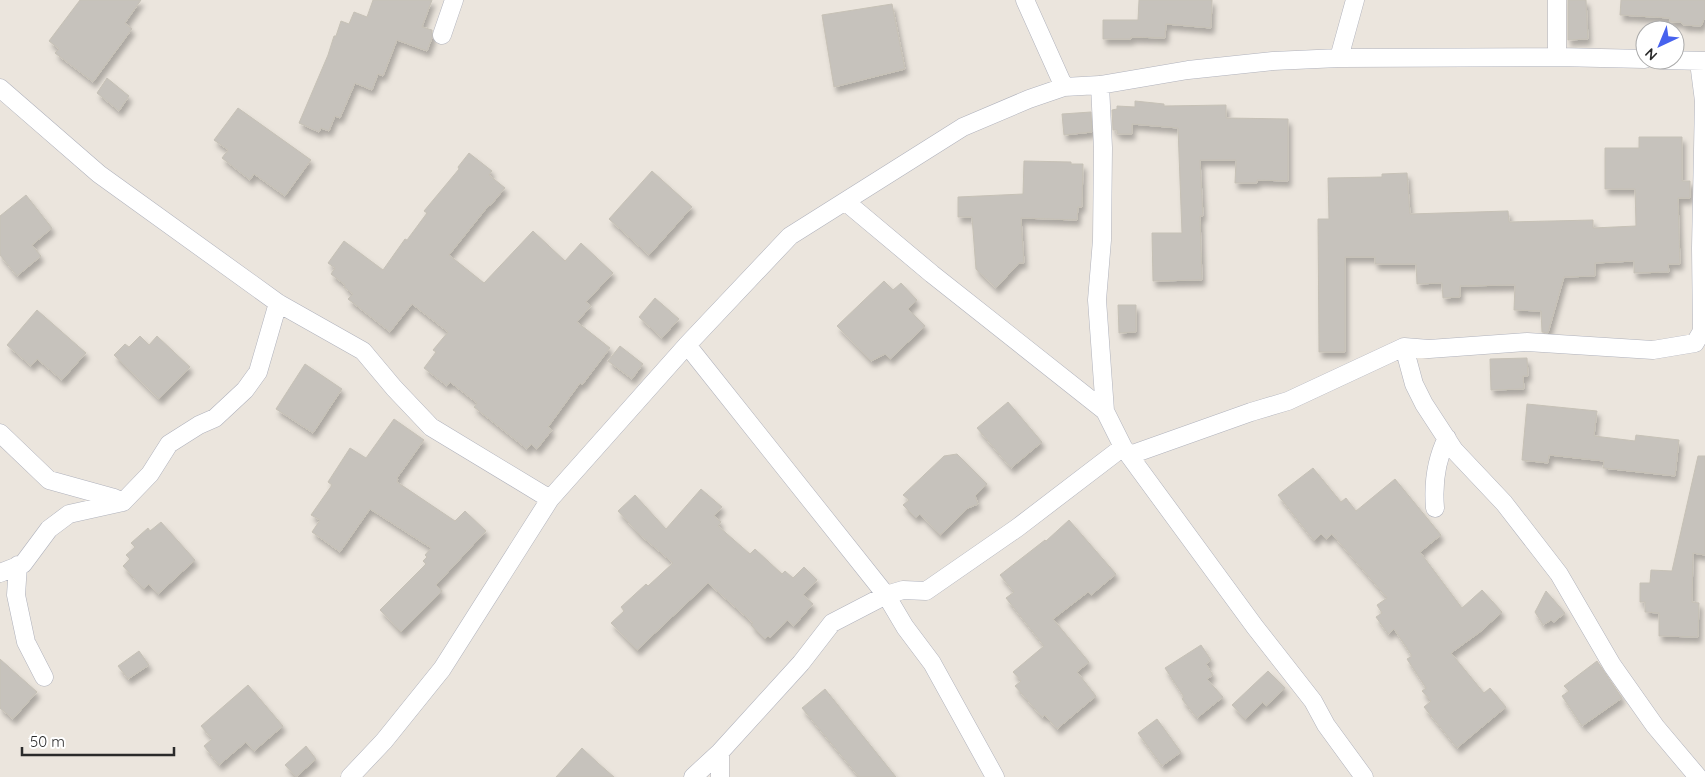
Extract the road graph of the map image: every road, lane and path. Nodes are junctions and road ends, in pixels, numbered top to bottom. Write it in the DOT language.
graph roads {
  1 [pos="454,0"];
  2 [pos="1025,0"];
  3 [pos="1355,0"];
  4 [pos="1557,0"];
  5 [pos="442,35"];
  6 [pos="1557,57"];
  7 [pos="1339,58"];
  8 [pos="1635,59"];
  9 [pos="1685,61"];
  10 [pos="1702,61"];
  11 [pos="1100,86"];
  12 [pos="1064,87"];
  13 [pos="0,88"];
  14 [pos="846,202"];
  15 [pos="278,303"];
  16 [pos="1700,344"];
  17 [pos="687,346"];
  18 [pos="1404,347"];
  19 [pos="1105,411"];
  20 [pos="0,433"];
  21 [pos="1447,438"];
  22 [pos="1126,451"];
  23 [pos="550,499"];
  24 [pos="123,502"];
  25 [pos="1435,508"];
  26 [pos="18,566"];
  27 [pos="0,573"];
  28 [pos="886,595"];
  29 [pos="44,677"];
  30 [pos="720,752"];
  31 [pos="350,777"];
  32 [pos="693,777"];
  33 [pos="720,777"];
  34 [pos="996,777"];
  35 [pos="1364,777"];
  36 [pos="1698,777"];
  1 -- 5 [label="street"];
  2 -- 12 [label="street"];
  3 -- 7 [label="street"];
  4 -- 6 [label="street"];
  6 -- 7 [label="street"];
  6 -- 8 [label="street"];
  7 -- 11 [label="street"];
  9 -- 10 [label="street"];
  10 -- 16 [label="street"];
  11 -- 12 [label="street"];
  11 -- 19 [label="street"];
  12 -- 14 [label="street"];
  13 -- 15 [label="street"];
  14 -- 17 [label="street"];
  14 -- 19 [label="street"];
  15 -- 23 [label="street"];
  15 -- 24 [label="street"];
  16 -- 18 [label="street"];
  17 -- 23 [label="street"];
  17 -- 28 [label="street"];
  18 -- 21 [label="street"];
  18 -- 22 [label="street"];
  19 -- 22 [label="street"];
  20 -- 24 [label="street"];
  21 -- 25 [label="street"];
  21 -- 36 [label="street"];
  22 -- 28 [label="street"];
  22 -- 35 [label="street"];
  23 -- 31 [label="street"];
  24 -- 26 [label="street"];
  26 -- 27 [label="street"];
  26 -- 29 [label="street"];
  28 -- 30 [label="street"];
  28 -- 34 [label="street"];
  30 -- 32 [label="street"];
  30 -- 33 [label="street"];
}
